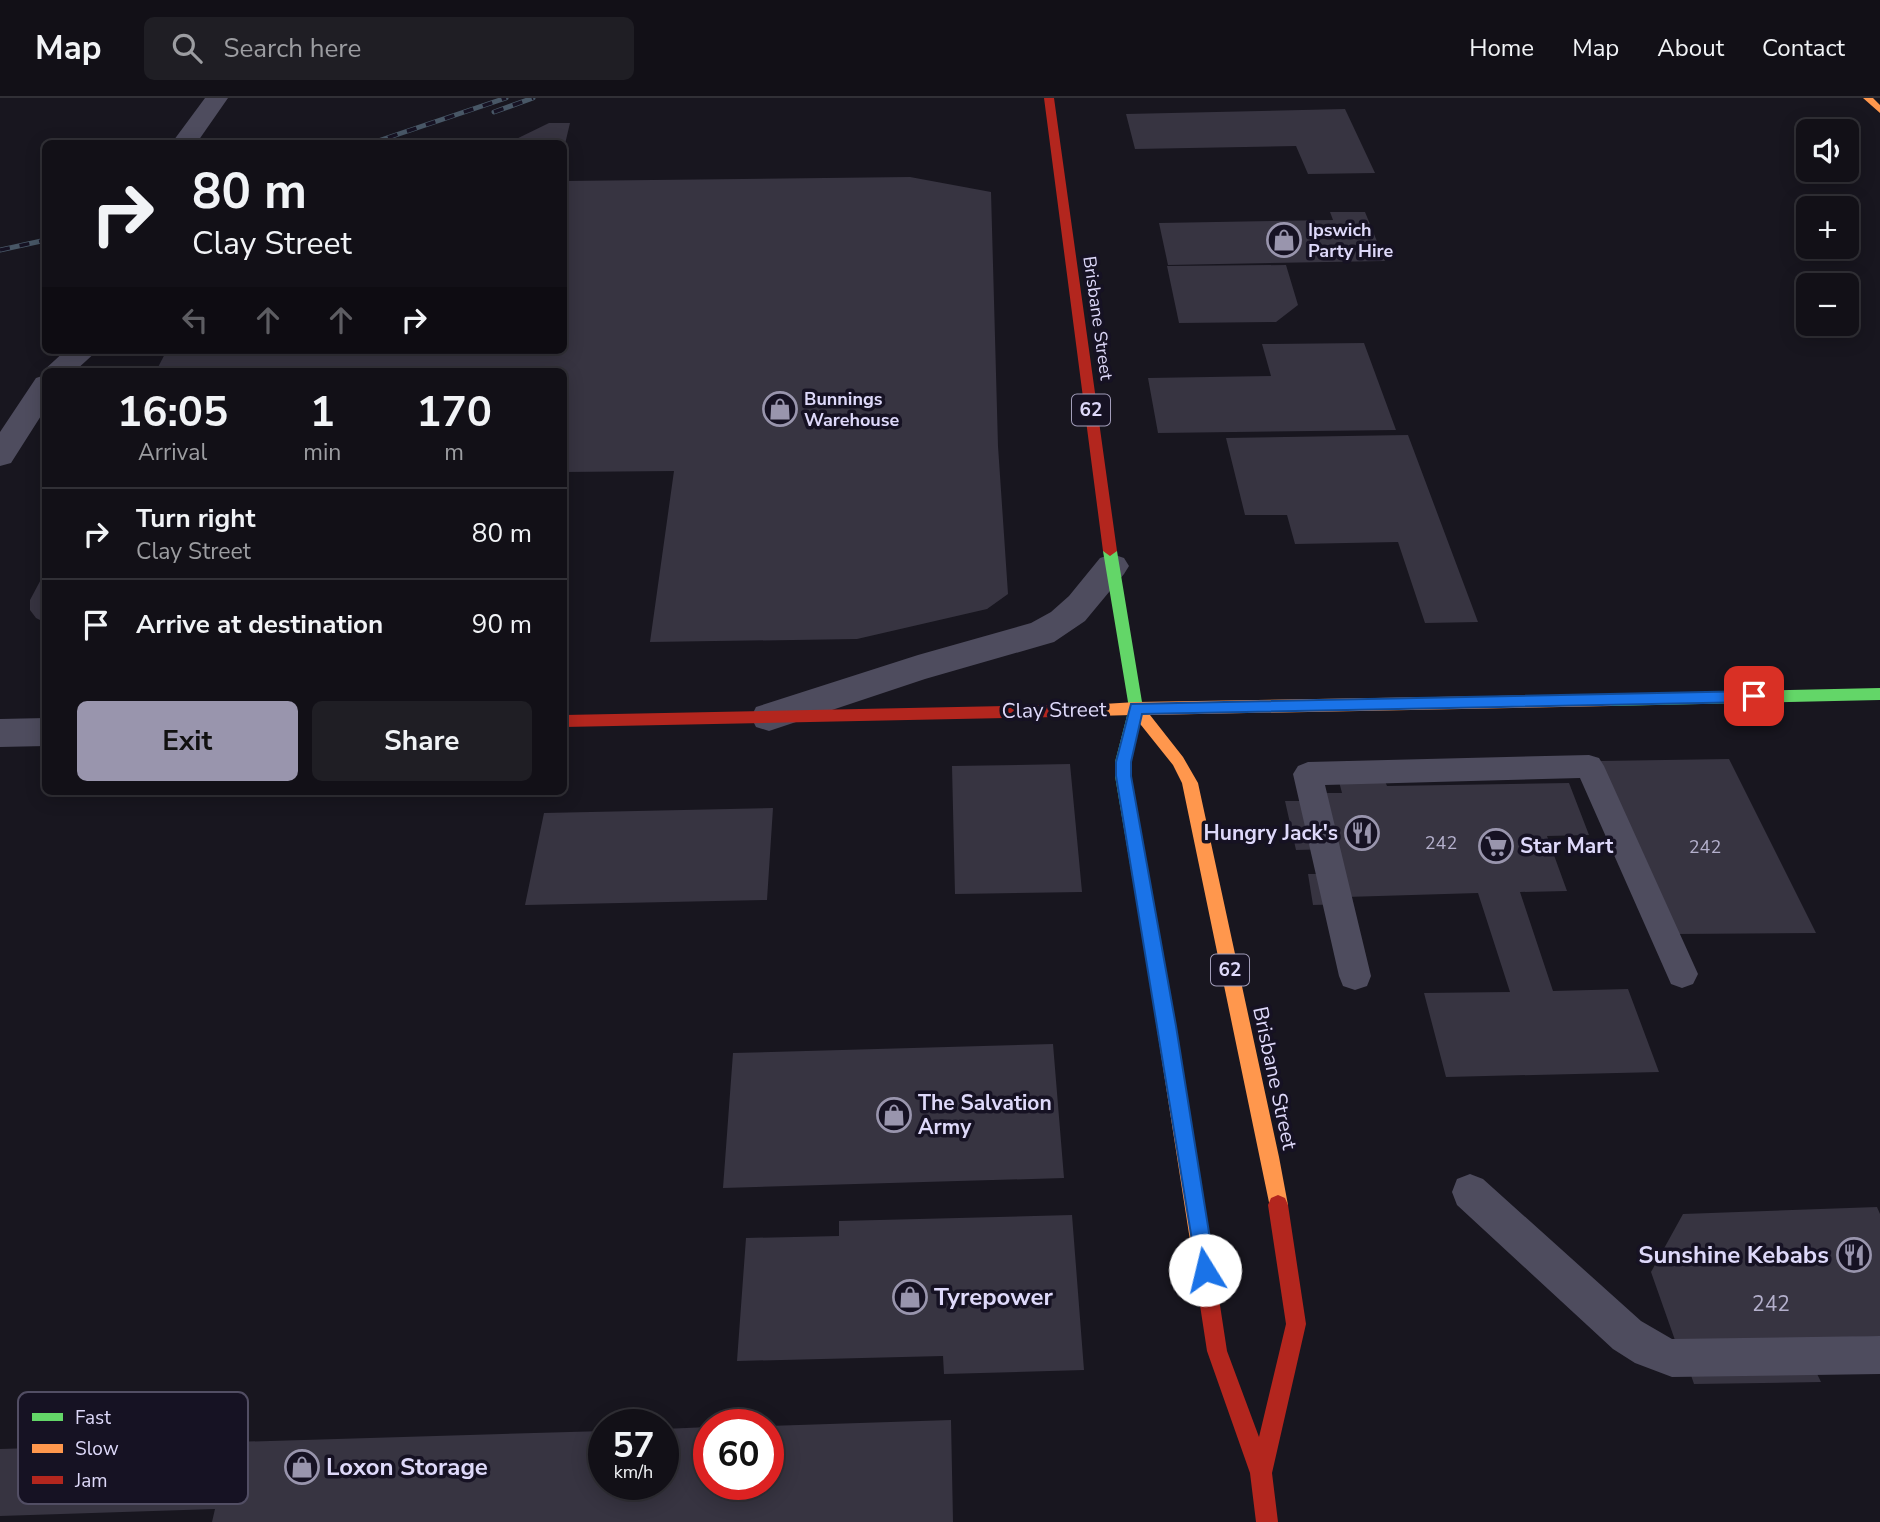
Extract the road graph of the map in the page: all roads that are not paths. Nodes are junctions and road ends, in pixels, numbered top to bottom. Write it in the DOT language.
graph roads {
  1 [pos="217,98"];
  2 [pos="1049,98"];
  3 [pos="1868,98"];
  4 [pos="1880,110"];
  5 [pos="186,140"];
  6 [pos="79,354"];
  7 [pos="61,368"];
  8 [pos="42,390"];
  9 [pos="0,456"];
  10 [pos="1112,566"];
  11 [pos="1880,694"];
  12 [pos="1136,708"];
  13 [pos="769,717"];
  14 [pos="567,721"];
  15 [pos="42,732"];
  16 [pos="0,733"];
  17 [pos="1682,974"];
  18 [pos="1355,976"];
  19 [pos="1470,1192"];
  20 [pos="1880,1354"];
  21 [pos="1261,1473"];
  22 [pos="1267,1522"];
  1 -- 5 [label="street"];
  2 -- 10 [label="main road, Brisbane Street / 62"];
  3 -- 4 [label="main road"];
  6 -- 7 [label="street"];
  8 -- 9 [label="street"];
  10 -- 12 [label="main road, Brisbane Street / 62"];
  10 -- 13 [label="street"];
  11 -- 12 [label="main road, Clay Street"];
  12 -- 13 [label="main road, Clay Street"];
  12 -- 21 [label="main road, Brisbane Street / 62"];
  12 -- 21 [label="main road, Brisbane Street / 62"];
  13 -- 14 [label="main road, Clay Street"];
  15 -- 16 [label="street"];
  17 -- 18 [label="lane"];
  19 -- 20 [label="lane"];
  21 -- 22 [label="main road, Brisbane Street / 62"];
}
